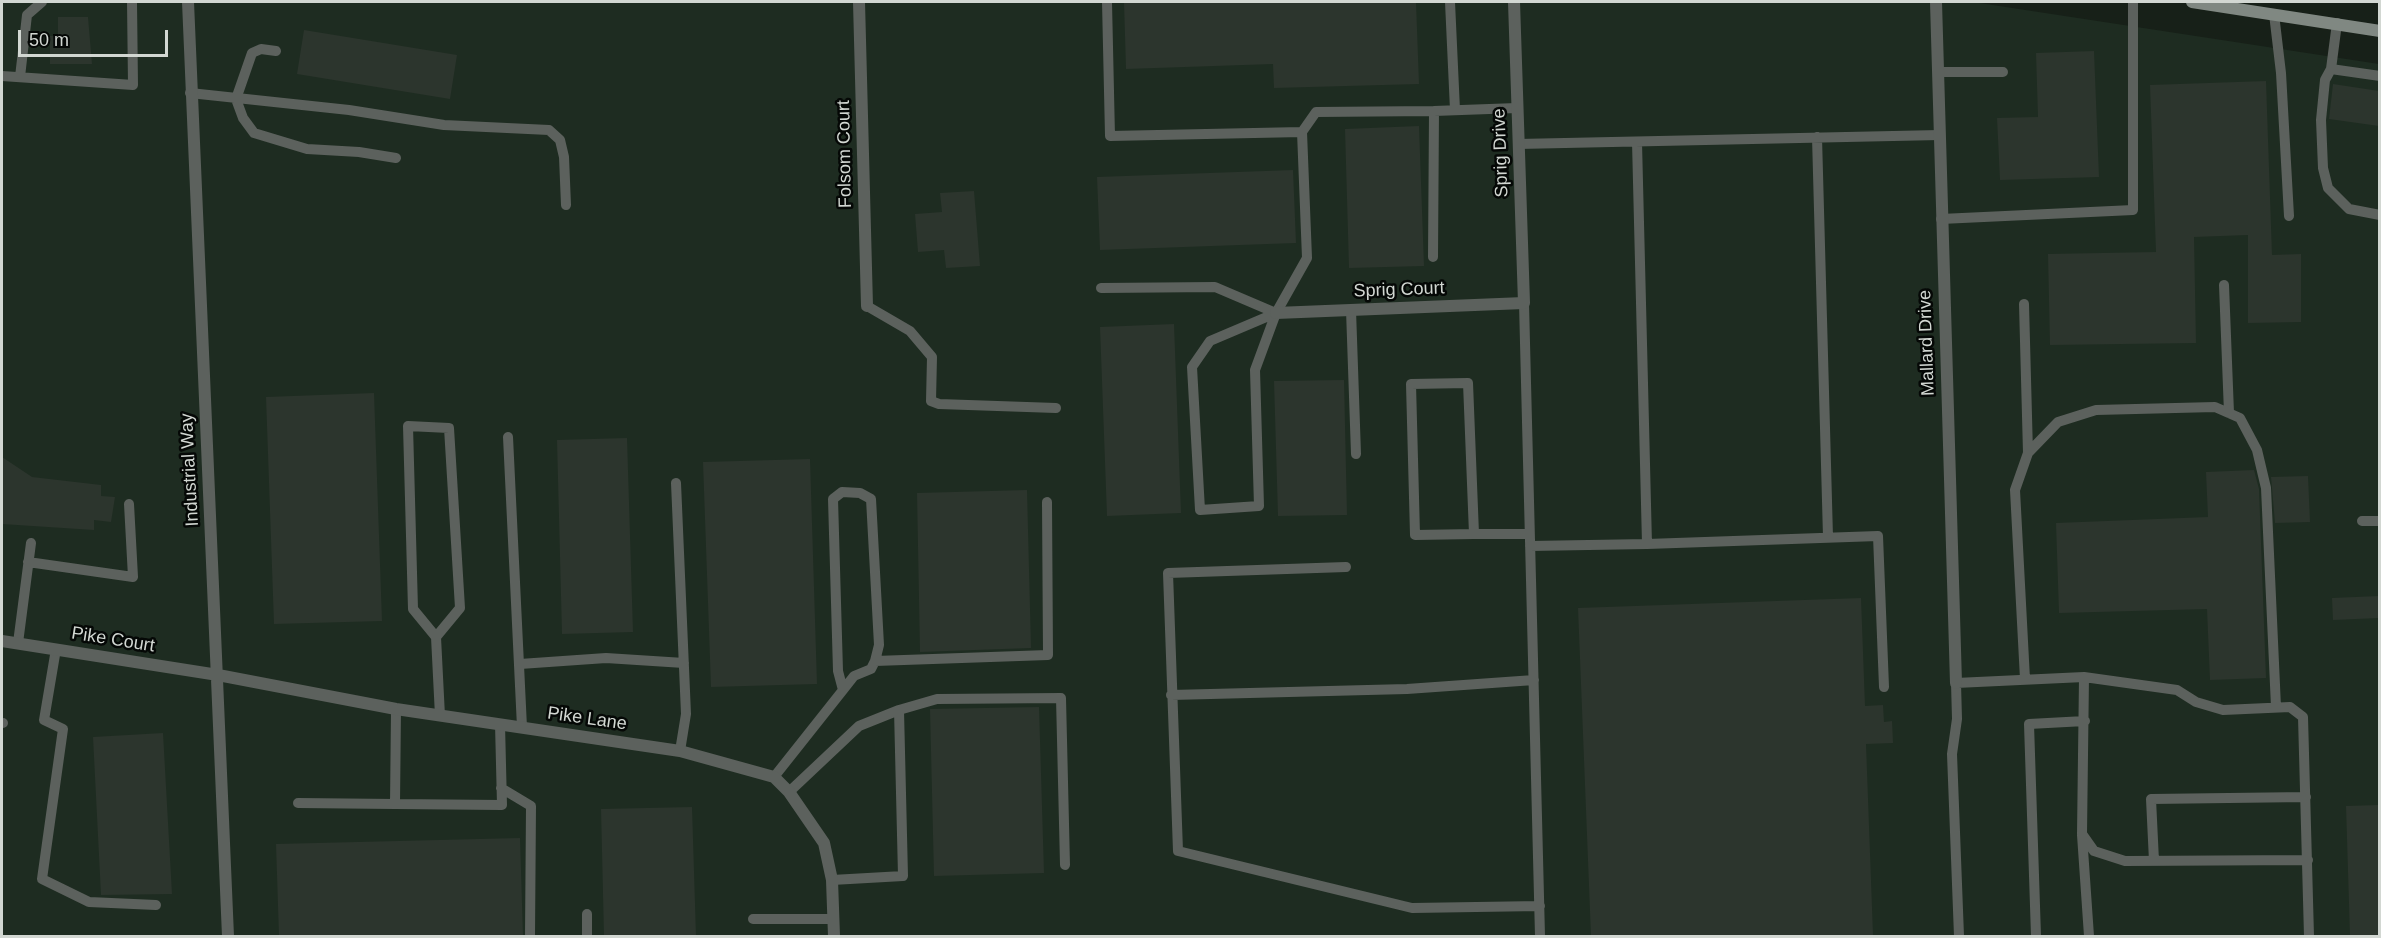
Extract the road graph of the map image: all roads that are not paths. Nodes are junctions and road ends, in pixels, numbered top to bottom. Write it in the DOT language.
graph roads {
  1 [pos="42,2"];
  2 [pos="132,2"];
  3 [pos="188,2"];
  4 [pos="859,2"];
  5 [pos="1107,2"];
  6 [pos="1449,2"];
  7 [pos="1514,2"];
  8 [pos="1936,2"];
  9 [pos="2133,2"];
  10 [pos="2192,2"];
  11 [pos="2274,14"];
  12 [pos="2337,23"];
  13 [pos="2379,31"];
  14 [pos="276,51"];
  15 [pos="2331,69"];
  16 [pos="1938,72"];
  17 [pos="2003,72"];
  18 [pos="2,76"];
  19 [pos="2379,76"];
  20 [pos="21,77"];
  21 [pos="190,93"];
  22 [pos="236,99"];
  23 [pos="1517,108"];
  24 [pos="1455,110"];
  25 [pos="1434,111"];
  26 [pos="1302,132"];
  27 [pos="1940,135"];
  28 [pos="1817,138"];
  29 [pos="1637,142"];
  30 [pos="1518,144"];
  31 [pos="396,158"];
  32 [pos="566,205"];
  33 [pos="2379,215"];
  34 [pos="2289,216"];
  35 [pos="1941,219"];
  36 [pos="1433,257"];
  37 [pos="2224,285"];
  38 [pos="1101,288"];
  39 [pos="1524,303"];
  40 [pos="2024,304"];
  41 [pos="867,306"];
  42 [pos="1351,310"];
  43 [pos="1276,313"];
  44 [pos="1056,408"];
  45 [pos="2229,413"];
  46 [pos="508,437"];
  47 [pos="2028,453"];
  48 [pos="1356,454"];
  49 [pos="676,483"];
  50 [pos="1047,502"];
  51 [pos="129,504"];
  52 [pos="2362,521"];
  53 [pos="2379,521"];
  54 [pos="1474,534"];
  55 [pos="1529,534"];
  56 [pos="1828,537"];
  57 [pos="31,543"];
  58 [pos="1647,544"];
  59 [pos="1530,546"];
  60 [pos="28,562"];
  61 [pos="1346,567"];
  62 [pos="436,638"];
  63 [pos="2,641"];
  64 [pos="18,643"];
  65 [pos="56,649"];
  66 [pos="875,660"];
  67 [pos="684,663"];
  68 [pos="520,664"];
  69 [pos="218,675"];
  70 [pos="2084,677"];
  71 [pos="2025,679"];
  72 [pos="1534,680"];
  73 [pos="1956,683"];
  74 [pos="1884,687"];
  75 [pos="843,690"];
  76 [pos="1171,695"];
  77 [pos="2276,708"];
  78 [pos="396,709"];
  79 [pos="899,710"];
  80 [pos="440,716"];
  81 [pos="2085,720"];
  82 [pos="500,724"];
  83 [pos="522,727"];
  84 [pos="680,751"];
  85 [pos="774,777"];
  86 [pos="501,788"];
  87 [pos="789,792"];
  88 [pos="2306,796"];
  89 [pos="298,803"];
  90 [pos="395,804"];
  91 [pos="2082,834"];
  92 [pos="2307,860"];
  93 [pos="2154,861"];
  94 [pos="1065,865"];
  95 [pos="832,880"];
  96 [pos="156,905"];
  97 [pos="1540,906"];
  98 [pos="587,914"];
  99 [pos="753,919"];
  100 [pos="833,919"];
  101 [pos="228,936"];
  102 [pos="530,936"];
  103 [pos="587,936"];
  104 [pos="834,936"];
  105 [pos="1540,936"];
  106 [pos="1959,936"];
  107 [pos="2036,936"];
  108 [pos="2089,936"];
  109 [pos="2309,936"];
  1 -- 20 [label="lane"];
  2 -- 20 [label="lane"];
  3 -- 21 [label="street, Industrial Way"];
  4 -- 41 [label="street, Folsom Court"];
  5 -- 26 [label="lane"];
  6 -- 24 [label="lane"];
  7 -- 23 [label="street, Sprig Drive"];
  8 -- 16 [label="street, Mallard Drive"];
  9 -- 35 [label="lane"];
  10 -- 11 [label="street"];
  11 -- 12 [label="street"];
  11 -- 34 [label="lane"];
  12 -- 13 [label="street"];
  12 -- 15 [label="lane"];
  14 -- 22 [label="lane"];
  15 -- 19 [label="lane"];
  15 -- 33 [label="lane"];
  16 -- 17 [label="lane"];
  16 -- 27 [label="street, Mallard Drive"];
  18 -- 20 [label="lane"];
  21 -- 22 [label="lane"];
  21 -- 69 [label="street, Industrial Way"];
  22 -- 31 [label="lane"];
  22 -- 32 [label="lane"];
  23 -- 24 [label="lane"];
  23 -- 30 [label="street, Sprig Drive"];
  24 -- 25 [label="lane"];
  25 -- 26 [label="lane"];
  25 -- 36 [label="lane"];
  26 -- 43 [label="lane"];
  27 -- 28 [label="lane"];
  27 -- 35 [label="street, Mallard Drive"];
  28 -- 29 [label="lane"];
  28 -- 56 [label="lane"];
  29 -- 30 [label="lane"];
  29 -- 58 [label="lane"];
  30 -- 39 [label="street, Sprig Drive"];
  35 -- 73 [label="street, Mallard Drive"];
  37 -- 45 [label="lane"];
  38 -- 43 [label="lane"];
  39 -- 42 [label="street, Sprig Court"];
  39 -- 55 [label="lane"];
  40 -- 47 [label="lane"];
  41 -- 44 [label="lane"];
  42 -- 43 [label="street, Sprig Court"];
  42 -- 48 [label="lane"];
  43 -- 43 [label="lane"];
  45 -- 47 [label="lane"];
  45 -- 77 [label="lane"];
  46 -- 68 [label="lane"];
  47 -- 71 [label="lane"];
  49 -- 67 [label="lane"];
  50 -- 66 [label="lane"];
  51 -- 60 [label="lane"];
  52 -- 53 [label="lane"];
  54 -- 54 [label="lane"];
  54 -- 55 [label="lane"];
  55 -- 59 [label="lane"];
  56 -- 58 [label="lane"];
  56 -- 74 [label="lane"];
  57 -- 60 [label="lane"];
  58 -- 59 [label="lane"];
  59 -- 72 [label="lane"];
  60 -- 64 [label="lane"];
  61 -- 76 [label="lane"];
  62 -- 62 [label="lane"];
  62 -- 80 [label="lane"];
  63 -- 64 [label="street, Pike Court"];
  64 -- 65 [label="street, Pike Court"];
  65 -- 69 [label="street, Pike Court"];
  65 -- 96 [label="lane"];
  66 -- 75 [label="lane"];
  66 -- 75 [label="lane"];
  67 -- 68 [label="lane"];
  67 -- 84 [label="lane"];
  68 -- 83 [label="lane"];
  69 -- 78 [label="street, Pike Lane"];
  69 -- 101 [label="street, Industrial Way"];
  70 -- 71 [label="lane"];
  70 -- 77 [label="lane"];
  70 -- 81 [label="lane"];
  71 -- 73 [label="lane"];
  72 -- 76 [label="lane"];
  72 -- 97 [label="lane"];
  73 -- 106 [label="lane"];
  75 -- 85 [label="lane"];
  76 -- 97 [label="lane"];
  77 -- 88 [label="lane"];
  78 -- 80 [label="street, Pike Lane"];
  78 -- 90 [label="lane"];
  79 -- 87 [label="lane"];
  79 -- 94 [label="lane"];
  79 -- 95 [label="lane"];
  80 -- 82 [label="street, Pike Lane"];
  81 -- 91 [label="lane"];
  81 -- 107 [label="lane"];
  82 -- 83 [label="street, Pike Lane"];
  82 -- 86 [label="lane"];
  83 -- 84 [label="street, Pike Lane"];
  84 -- 85 [label="street, Pike Lane"];
  85 -- 87 [label="street, Pike Lane"];
  86 -- 90 [label="lane"];
  86 -- 102 [label="lane"];
  87 -- 95 [label="street, Pike Lane"];
  88 -- 92 [label="lane"];
  88 -- 93 [label="lane"];
  89 -- 90 [label="lane"];
  91 -- 93 [label="lane"];
  91 -- 108 [label="lane"];
  92 -- 93 [label="lane"];
  92 -- 109 [label="lane"];
  95 -- 100 [label="street, Pike Lane"];
  97 -- 105 [label="lane"];
  98 -- 103 [label="lane"];
  99 -- 100 [label="lane"];
  100 -- 104 [label="street, Pike Lane"];
}
